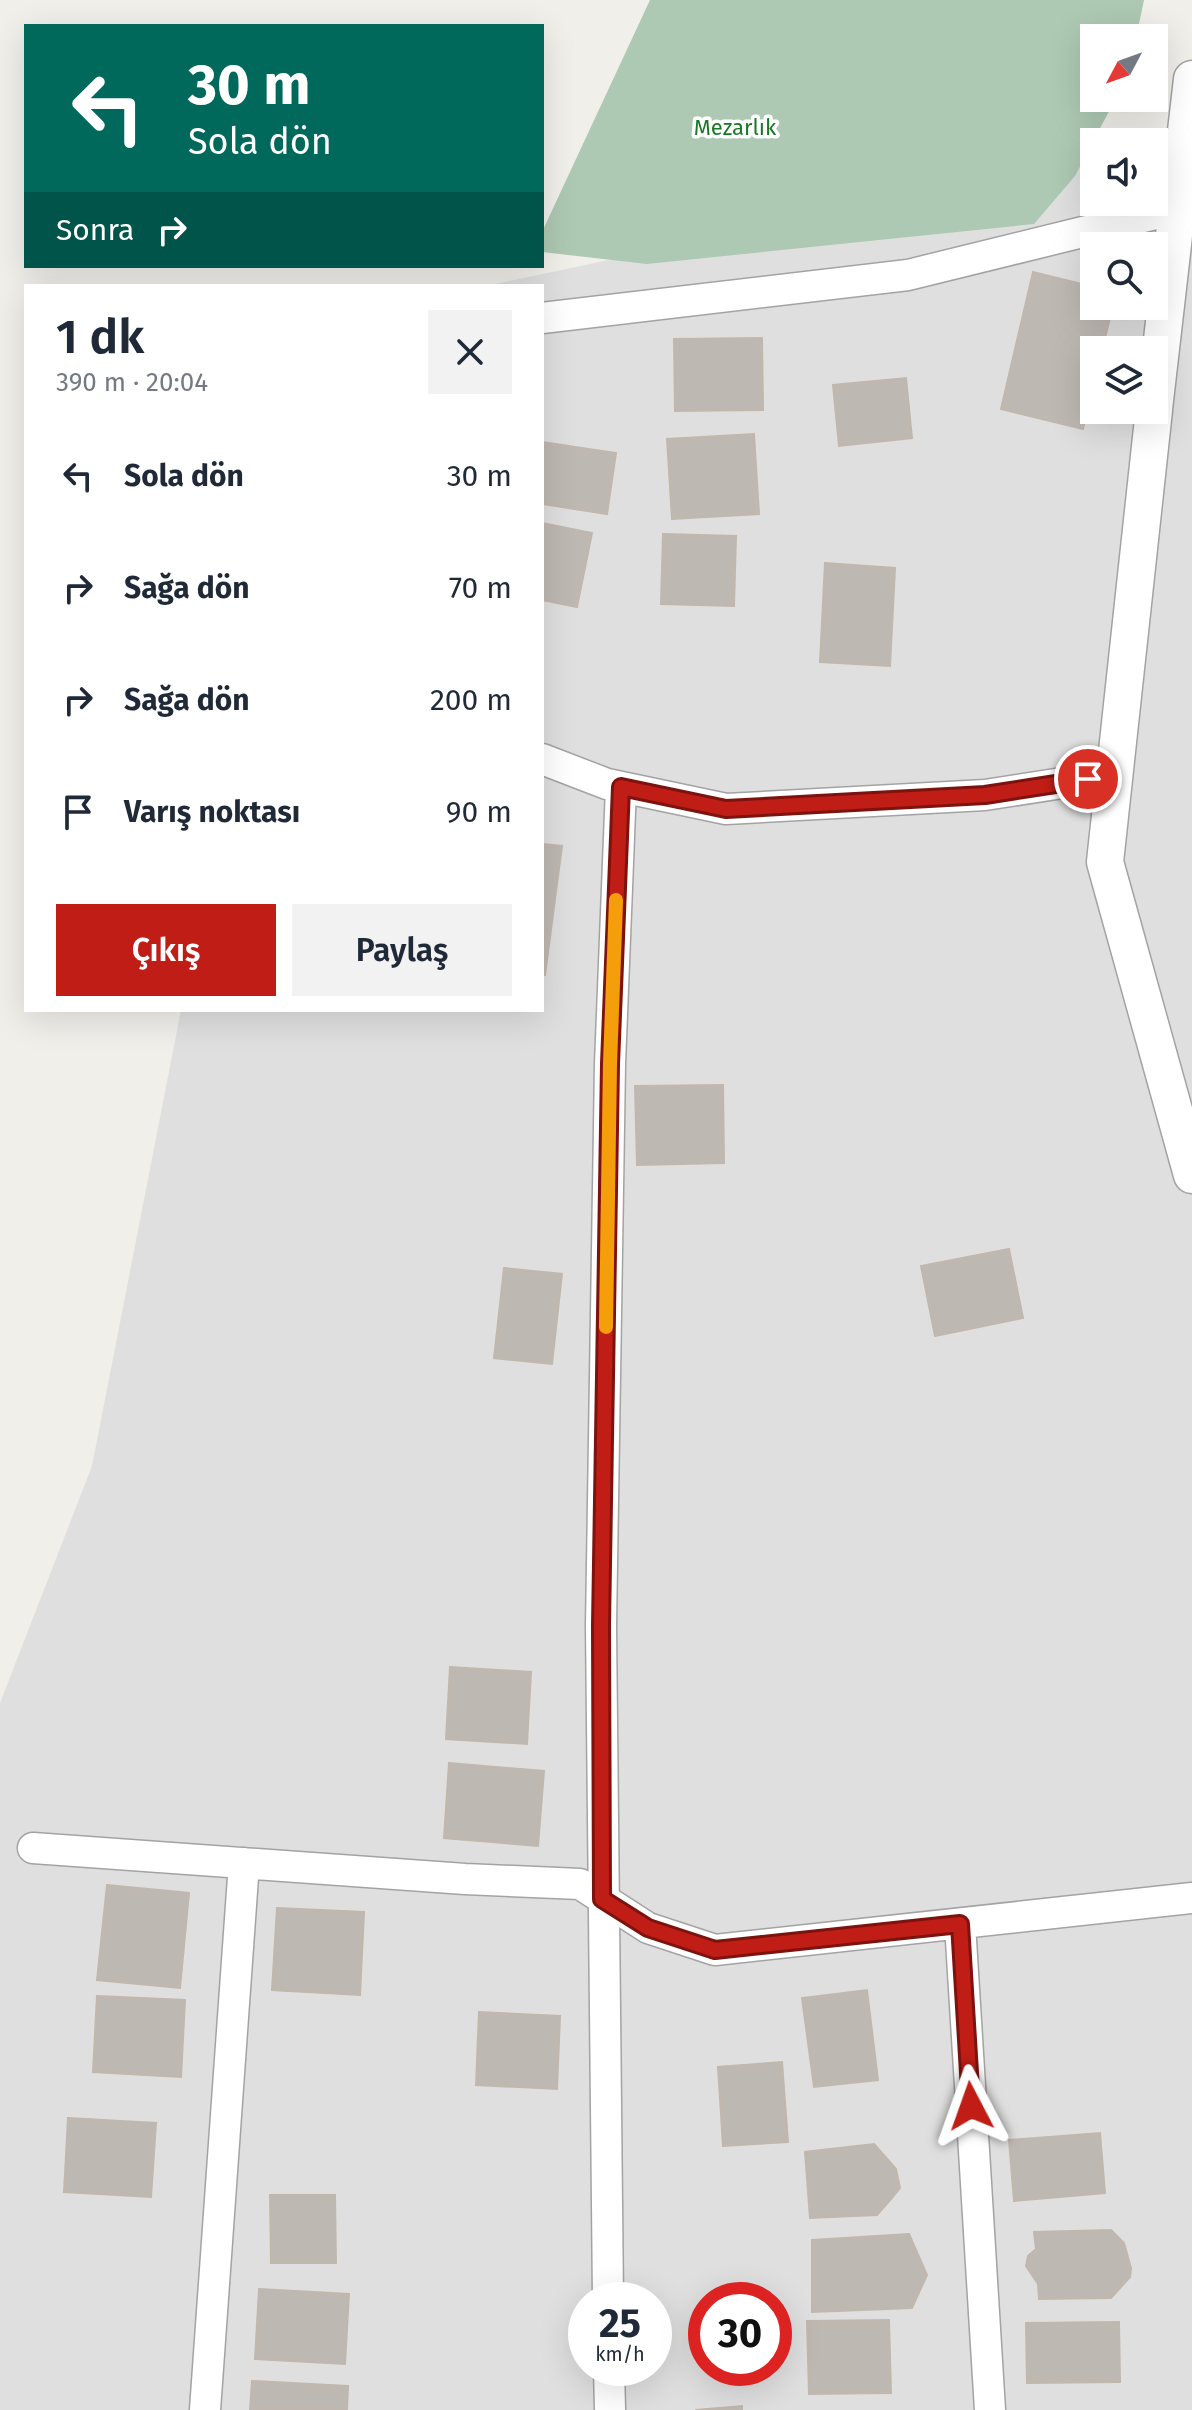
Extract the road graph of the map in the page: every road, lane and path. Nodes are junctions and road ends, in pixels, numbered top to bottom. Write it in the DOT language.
graph roads {
  1 [pos="1192,79"];
  2 [pos="1176,209"];
  3 [pos="544,318"];
  4 [pos="1162,336"];
  5 [pos="1152,424"];
  6 [pos="544,760"];
  7 [pos="1114,775"];
  8 [pos="621,787"];
  9 [pos="1192,1175"];
  10 [pos="33,1848"];
  11 [pos="244,1863"];
  12 [pos="1192,1898"];
  13 [pos="602,1899"];
  14 [pos="960,1924"];
  15 [pos="608,2282"];
  16 [pos="609,2386"];
  17 [pos="205,2410"];
  18 [pos="610,2410"];
  19 [pos="990,2410"];
  1 -- 2 [label="street"];
  2 -- 3 [label="street"];
  2 -- 4 [label="street"];
  5 -- 7 [label="street"];
  6 -- 8 [label="street"];
  7 -- 8 [label="street"];
  7 -- 9 [label="street"];
  8 -- 13 [label="street"];
  10 -- 11 [label="street"];
  11 -- 13 [label="street"];
  11 -- 17 [label="street"];
  12 -- 14 [label="street"];
  13 -- 14 [label="street"];
  13 -- 15 [label="street"];
  14 -- 19 [label="street"];
  16 -- 18 [label="street"];
}
